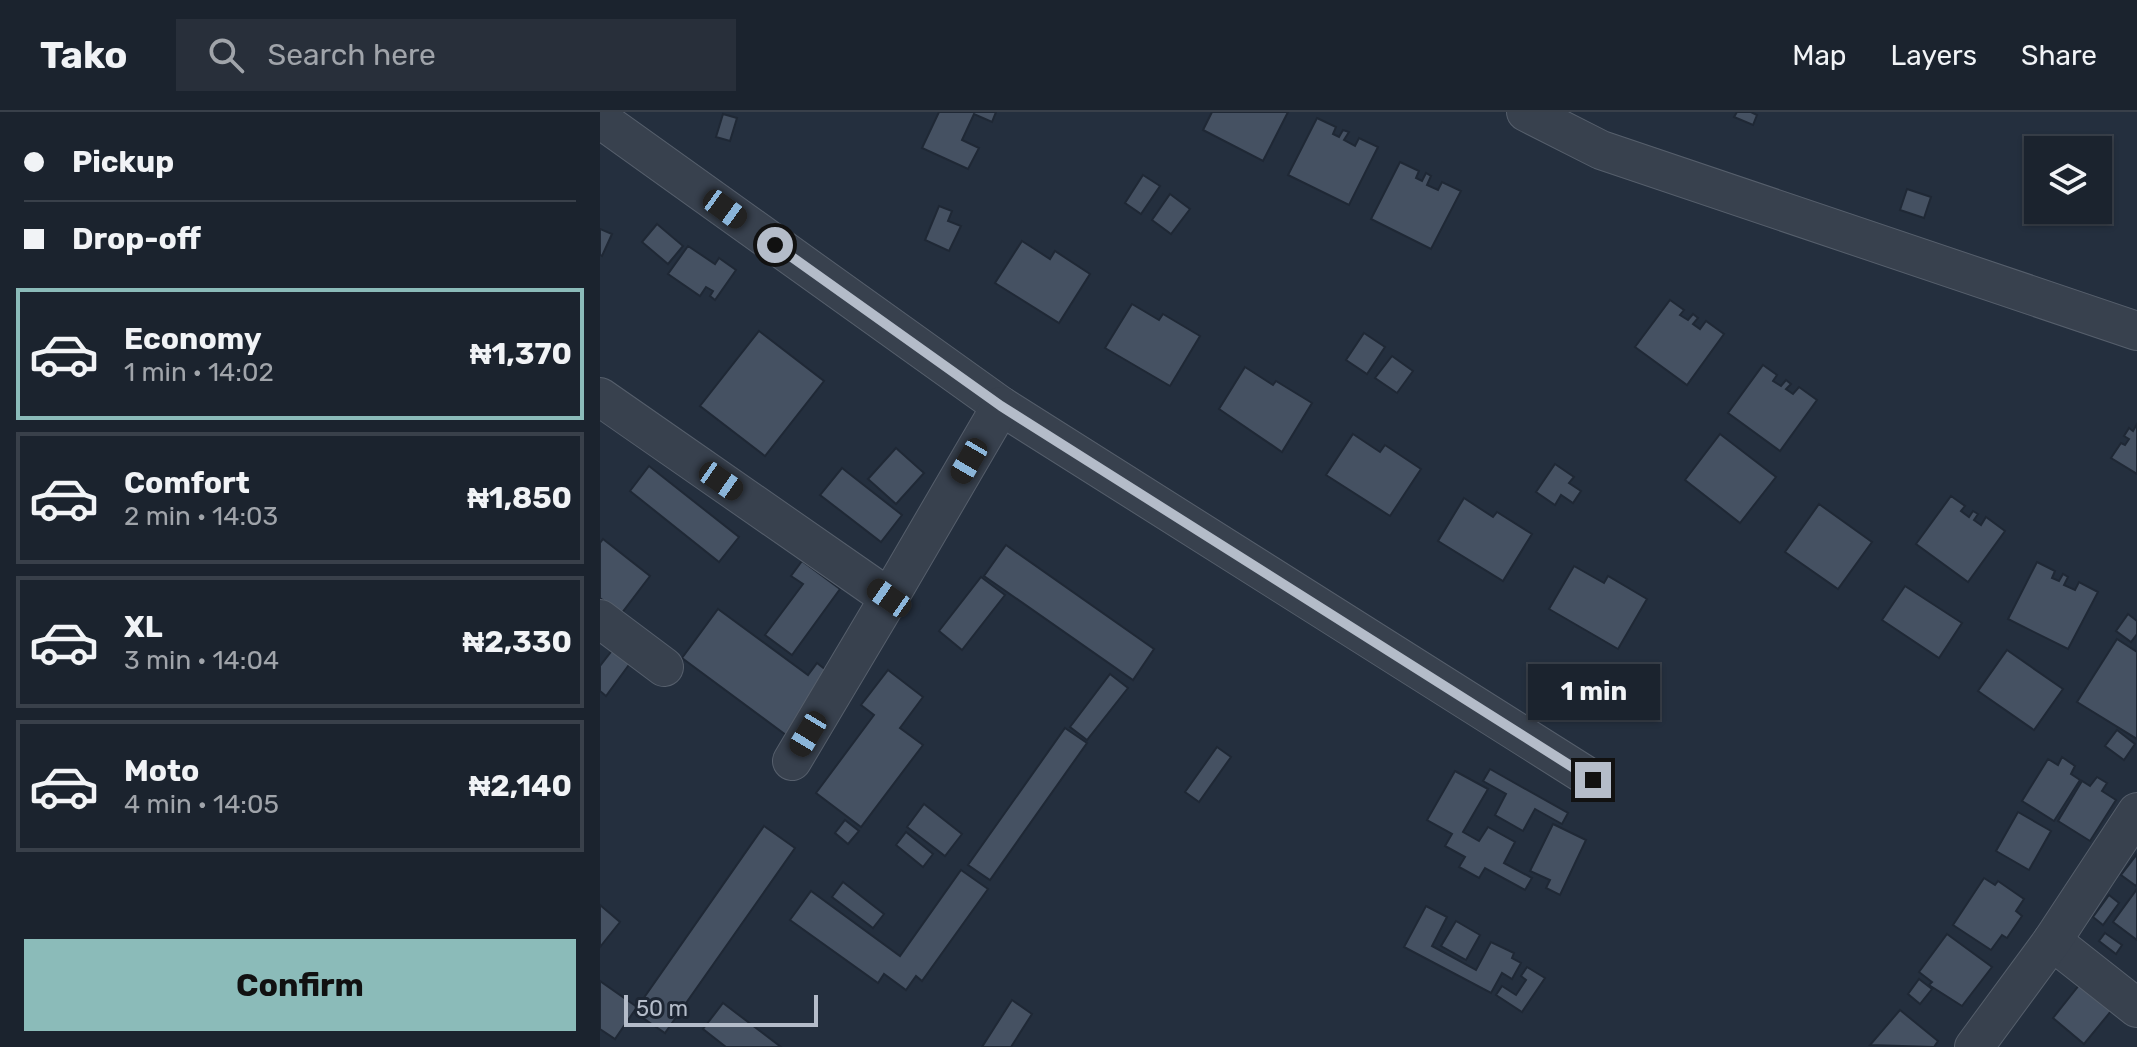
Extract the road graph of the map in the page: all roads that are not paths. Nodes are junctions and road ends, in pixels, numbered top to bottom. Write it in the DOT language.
graph roads {
  1 [pos="1526,112"];
  2 [pos="600,119"];
  3 [pos="2137,331"];
  4 [pos="600,397"];
  5 [pos="1001,406"];
  6 [pos="889,598"];
  7 [pos="600,619"];
  8 [pos="664,667"];
  9 [pos="792,761"];
  10 [pos="1593,780"];
  11 [pos="2137,812"];
  12 [pos="2052,941"];
  13 [pos="2137,1008"];
  14 [pos="1974,1047"];
  1 -- 3 [label="street"];
  2 -- 5 [label="street"];
  4 -- 6 [label="street"];
  5 -- 6 [label="street"];
  5 -- 10 [label="street"];
  6 -- 9 [label="street"];
  7 -- 8 [label="street"];
  11 -- 12 [label="street"];
  12 -- 13 [label="street"];
  12 -- 14 [label="street"];
}
